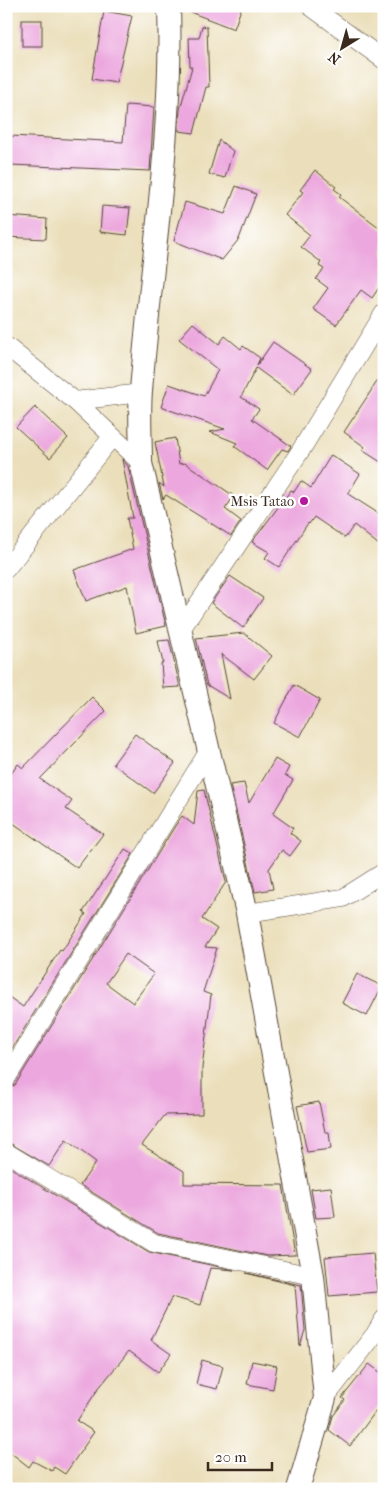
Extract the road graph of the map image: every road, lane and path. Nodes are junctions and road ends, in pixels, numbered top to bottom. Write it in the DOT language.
graph roads {
  1 [pos="170,6"];
  2 [pos="310,6"];
  3 [pos="384,60"];
  4 [pos="384,313"];
  5 [pos="8,351"];
  6 [pos="141,393"];
  7 [pos="76,401"];
  8 [pos="112,437"];
  9 [pos="141,463"];
  10 [pos="6,569"];
  11 [pos="180,631"];
  12 [pos="208,752"];
  13 [pos="384,872"];
  14 [pos="247,913"];
  15 [pos="6,1079"];
  16 [pos="6,1152"];
  17 [pos="313,1276"];
  18 [pos="384,1319"];
  19 [pos="325,1398"];
  20 [pos="298,1489"];
  1 -- 6 [label="street"];
  2 -- 3 [label="street"];
  4 -- 11 [label="street"];
  5 -- 7 [label="street"];
  6 -- 7 [label="street"];
  6 -- 9 [label="street"];
  7 -- 8 [label="street"];
  8 -- 9 [label="street"];
  8 -- 10 [label="street"];
  9 -- 11 [label="street"];
  11 -- 12 [label="street"];
  12 -- 14 [label="street"];
  12 -- 15 [label="street"];
  13 -- 14 [label="street"];
  14 -- 17 [label="street"];
  16 -- 17 [label="street"];
  17 -- 19 [label="street"];
  18 -- 19 [label="street"];
  19 -- 20 [label="street"];
}
